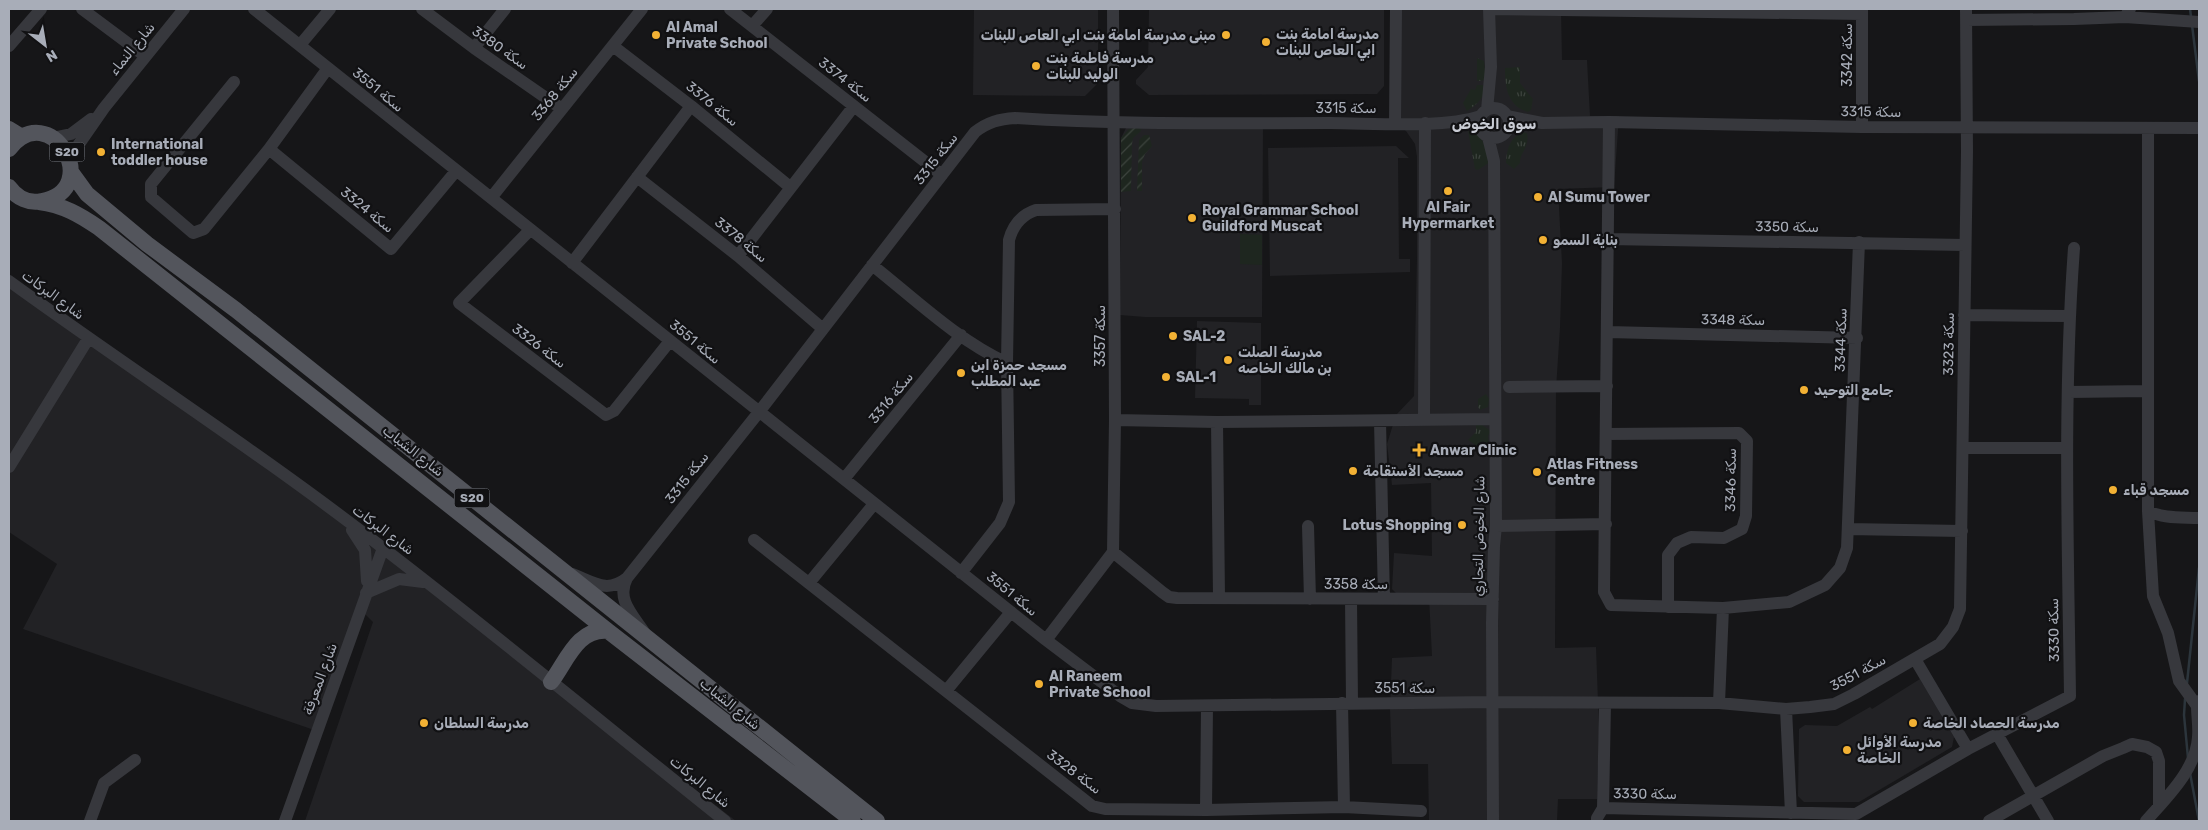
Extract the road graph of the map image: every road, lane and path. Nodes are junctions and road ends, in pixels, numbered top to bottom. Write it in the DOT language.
graph roads {
  1 [pos="41,9"];
  2 [pos="82,9"];
  3 [pos="184,9"];
  4 [pos="254,9"];
  5 [pos="330,9"];
  6 [pos="422,9"];
  7 [pos="505,9"];
  8 [pos="642,9"];
  9 [pos="730,9"];
  10 [pos="767,9"];
  11 [pos="1113,9"];
  12 [pos="1396,9"];
  13 [pos="1489,9"];
  14 [pos="1607,9"];
  15 [pos="1708,10"];
  16 [pos="1862,11"];
  17 [pos="2128,13"];
  18 [pos="2074,14"];
  19 [pos="1966,15"];
  20 [pos="2199,22"];
  21 [pos="752,26"];
  22 [pos="300,45"];
  23 [pos="9,46"];
  24 [pos="613,46"];
  25 [pos="474,48"];
  26 [pos="145,56"];
  27 [pos="1491,67"];
  28 [pos="328,68"];
  29 [pos="234,82"];
  30 [pos="691,106"];
  31 [pos="854,106"];
  32 [pos="104,108"];
  33 [pos="562,109"];
  34 [pos="1484,113"];
  35 [pos="1504,113"];
  36 [pos="1447,122"];
  37 [pos="1542,122"];
  38 [pos="1609,122"];
  39 [pos="1114,123"];
  40 [pos="1395,123"];
  41 [pos="1424,123"];
  42 [pos="1862,127"];
  43 [pos="1966,128"];
  44 [pos="2148,128"];
  45 [pos="2199,128"];
  46 [pos="16,133"];
  47 [pos="1505,133"];
  48 [pos="1484,134"];
  49 [pos="52,138"];
  50 [pos="9,150"];
  51 [pos="269,150"];
  52 [pos="1494,161"];
  53 [pos="70,167"];
  54 [pos="456,171"];
  55 [pos="942,175"];
  56 [pos="637,177"];
  57 [pos="9,187"];
  58 [pos="790,187"];
  59 [pos="490,198"];
  60 [pos="39,202"];
  61 [pos="1115,209"];
  62 [pos="530,230"];
  63 [pos="1608,239"];
  64 [pos="1859,242"];
  65 [pos="1965,245"];
  66 [pos="2074,248"];
  67 [pos="738,256"];
  68 [pos="572,263"];
  69 [pos="872,266"];
  70 [pos="9,281"];
  71 [pos="1964,315"];
  72 [pos="2069,316"];
  73 [pos="70,325"];
  74 [pos="823,329"];
  75 [pos="1608,332"];
  76 [pos="960,335"];
  77 [pos="88,338"];
  78 [pos="1856,338"];
  79 [pos="670,341"];
  80 [pos="109,353"];
  81 [pos="74,360"];
  82 [pos="1007,363"];
  83 [pos="1607,386"];
  84 [pos="1509,387"];
  85 [pos="2148,391"];
  86 [pos="2068,392"];
  87 [pos="759,412"];
  88 [pos="1495,419"];
  89 [pos="1115,420"];
  90 [pos="1424,420"];
  91 [pos="1380,421"];
  92 [pos="1217,422"];
  93 [pos="1606,434"];
  94 [pos="1963,448"];
  95 [pos="2066,448"];
  96 [pos="9,467"];
  97 [pos="844,479"];
  98 [pos="874,504"];
  99 [pos="2148,511"];
  100 [pos="343,518"];
  101 [pos="2199,518"];
  102 [pos="1606,524"];
  103 [pos="1308,526"];
  104 [pos="1496,526"];
  105 [pos="1848,529"];
  106 [pos="1962,531"];
  107 [pos="754,540"];
  108 [pos="383,548"];
  109 [pos="1113,552"];
  110 [pos="563,570"];
  111 [pos="962,573"];
  112 [pos="627,578"];
  113 [pos="426,583"];
  114 [pos="810,584"];
  115 [pos="366,593"];
  116 [pos="1219,597"];
  117 [pos="1310,599"];
  118 [pos="1351,599"];
  119 [pos="1384,599"];
  120 [pos="1493,599"];
  121 [pos="1668,607"];
  122 [pos="578,608"];
  123 [pos="1723,608"];
  124 [pos="1011,612"];
  125 [pos="608,631"];
  126 [pos="579,640"];
  127 [pos="650,640"];
  128 [pos="1046,640"];
  129 [pos="1915,659"];
  130 [pos="551,682"];
  131 [pos="946,692"];
  132 [pos="1492,702"];
  133 [pos="1347,703"];
  134 [pos="1719,703"];
  135 [pos="1605,704"];
  136 [pos="2198,704"];
  137 [pos="1207,706"];
  138 [pos="1786,708"];
  139 [pos="2199,726"];
  140 [pos="1997,734"];
  141 [pos="1968,749"];
  142 [pos="135,760"];
  143 [pos="2032,796"];
  144 [pos="2158,806"];
  145 [pos="1344,807"];
  146 [pos="1603,808"];
  147 [pos="1206,810"];
  148 [pos="1421,811"];
  149 [pos="1791,813"];
  150 [pos="90,821"];
  151 [pos="285,821"];
  152 [pos="725,821"];
  153 [pos="853,821"];
  154 [pos="877,821"];
  155 [pos="1493,821"];
  156 [pos="1597,821"];
  157 [pos="1989,821"];
  158 [pos="2048,821"];
  159 [pos="2146,821"];
  1 -- 23 [label="street"];
  2 -- 26 [label="street"];
  3 -- 26 [label="street, شارع النماء"];
  4 -- 22 [label="street, سكة 3551"];
  5 -- 22 [label="street"];
  6 -- 25 [label="street, سكة 3380"];
  7 -- 25 [label="street"];
  8 -- 24 [label="street, سكة 3368"];
  9 -- 21 [label="street, سكة 3374"];
  10 -- 21 [label="street"];
  11 -- 39 [label="street, سكة 3357"];
  12 -- 40 [label="street"];
  13 -- 14 [label="street, سكة 3342"];
  13 -- 27 [label="street"];
  14 -- 15 [label="street, سكة 3342"];
  15 -- 16 [label="street, سكة 3342"];
  16 -- 42 [label="street, سكة 3342"];
  17 -- 18 [label="street"];
  17 -- 20 [label="street"];
  18 -- 19 [label="street"];
  19 -- 43 [label="street, سكة 3323"];
  21 -- 31 [label="street, سكة 3374"];
  22 -- 28 [label="street, سكة 3551"];
  24 -- 30 [label="street, سكة 3376"];
  24 -- 33 [label="street, سكة 3368"];
  25 -- 33 [label="street, سكة 3380"];
  26 -- 32 [label="street, شارع النماء"];
  27 -- 34 [label="street"];
  27 -- 35 [label="street"];
  28 -- 51 [label="street"];
  28 -- 54 [label="street, سكة 3551"];
  29 -- 51 [label="street"];
  30 -- 56 [label="street"];
  30 -- 58 [label="street, سكة 3376"];
  31 -- 55 [label="street, سكة 3374"];
  31 -- 58 [label="street"];
  32 -- 49 [label="street, شارع النماء"];
  32 -- 53 [label="street, شارع النماء"];
  33 -- 59 [label="street, سكة 3368"];
  34 -- 35 [label="street, سكة 3315"];
  34 -- 36 [label="street, سكة 3315"];
  34 -- 48 [label="street, شارع الخوض التجاري"];
  35 -- 37 [label="street, سكة 3315"];
  35 -- 47 [label="street"];
  36 -- 41 [label="street, سكة 3315"];
  36 -- 48 [label="street, سكة 3315"];
  37 -- 38 [label="street, سكة 3315"];
  37 -- 47 [label="street, سكة 3315"];
  38 -- 42 [label="street, سكة 3315"];
  38 -- 63 [label="street"];
  39 -- 40 [label="street, سكة 3315"];
  39 -- 55 [label="street, سكة 3315"];
  39 -- 61 [label="street, سكة 3357"];
  40 -- 41 [label="street, سكة 3315"];
  41 -- 90 [label="street"];
  42 -- 43 [label="street, سكة 3315"];
  43 -- 44 [label="street, سكة 3315"];
  43 -- 65 [label="street, سكة 3323"];
  44 -- 45 [label="street, سكة 3315"];
  44 -- 85 [label="street"];
  46 -- 49 [label="main road, S20"];
  46 -- 50 [label="main road, S20"];
  47 -- 48 [label="street, سكة 3315"];
  47 -- 52 [label="street, شارع الخوض التجاري"];
  48 -- 52 [label="street, شارع الخوض التجاري"];
  49 -- 53 [label="main road, S20"];
  51 -- 54 [label="street, سكة 3324"];
  52 -- 88 [label="street, شارع الخوض التجاري"];
  53 -- 60 [label="main road, S20"];
  53 -- 110 [label="main road, شارع الشباب / S20"];
  54 -- 59 [label="street, سكة 3551"];
  55 -- 69 [label="street, سكة 3315"];
  56 -- 67 [label="street, سكة 3378"];
  56 -- 68 [label="street"];
  57 -- 60 [label="main road, S20"];
  58 -- 67 [label="street"];
  59 -- 62 [label="street, سكة 3551"];
  60 -- 122 [label="main road, شارع الشباب / S20"];
  61 -- 82 [label="street"];
  61 -- 89 [label="street, سكة 3357"];
  62 -- 68 [label="street, سكة 3551"];
  62 -- 79 [label="street, سكة 3326"];
  63 -- 64 [label="street, سكة 3350"];
  63 -- 75 [label="street"];
  64 -- 65 [label="street, سكة 3350"];
  64 -- 78 [label="street, سكة 3344"];
  65 -- 71 [label="street, سكة 3323"];
  66 -- 72 [label="street, سكة 3330"];
  67 -- 74 [label="street, سكة 3378"];
  68 -- 79 [label="street, سكة 3551"];
  69 -- 74 [label="street, سكة 3315"];
  69 -- 76 [label="street"];
  70 -- 73 [label="street, شارع البركات"];
  71 -- 72 [label="street"];
  71 -- 94 [label="street, سكة 3323"];
  72 -- 86 [label="street, سكة 3330"];
  73 -- 77 [label="street, شارع البركات"];
  73 -- 81 [label="street"];
  74 -- 87 [label="street, سكة 3315"];
  75 -- 78 [label="street, سكة 3348"];
  75 -- 83 [label="street"];
  76 -- 82 [label="street"];
  76 -- 97 [label="street, سكة 3316"];
  77 -- 80 [label="street, شارع البركات"];
  77 -- 81 [label="street"];
  78 -- 105 [label="street, سكة 3344"];
  79 -- 87 [label="street, سكة 3551"];
  80 -- 81 [label="street"];
  80 -- 100 [label="street, شارع البركات"];
  81 -- 96 [label="street"];
  82 -- 111 [label="street"];
  83 -- 84 [label="street"];
  83 -- 93 [label="street"];
  85 -- 86 [label="street"];
  85 -- 99 [label="street"];
  86 -- 95 [label="street, سكة 3330"];
  87 -- 97 [label="street, سكة 3551"];
  87 -- 112 [label="street, سكة 3315"];
  88 -- 90 [label="street"];
  88 -- 104 [label="street, شارع الخوض التجاري"];
  89 -- 92 [label="street"];
  89 -- 109 [label="street, سكة 3357"];
  90 -- 91 [label="street"];
  91 -- 92 [label="street"];
  91 -- 119 [label="street"];
  92 -- 116 [label="street"];
  93 -- 102 [label="street"];
  93 -- 121 [label="street, سكة 3346"];
  94 -- 95 [label="street"];
  94 -- 106 [label="street, سكة 3323"];
  95 -- 140 [label="street, سكة 3330"];
  97 -- 98 [label="street, سكة 3551"];
  98 -- 111 [label="street, سكة 3551"];
  98 -- 114 [label="street"];
  99 -- 101 [label="street"];
  99 -- 136 [label="street"];
  100 -- 108 [label="street, شارع البركات"];
  100 -- 115 [label="street"];
  102 -- 104 [label="street"];
  102 -- 121 [label="street, سكة 3344"];
  103 -- 117 [label="street"];
  104 -- 120 [label="street, شارع الخوض التجاري"];
  105 -- 106 [label="street"];
  105 -- 123 [label="street, سكة 3344"];
  106 -- 129 [label="street, سكة 3323"];
  107 -- 114 [label="street, سكة 3328"];
  108 -- 113 [label="street, شارع البركات"];
  108 -- 115 [label="street, شارع المعرفة"];
  109 -- 116 [label="street, سكة 3358"];
  109 -- 128 [label="street"];
  110 -- 112 [label="street"];
  110 -- 127 [label="main road, شارع الشباب / S20"];
  111 -- 124 [label="street, سكة 3551"];
  112 -- 127 [label="street"];
  113 -- 115 [label="street"];
  113 -- 130 [label="street, شارع البركات"];
  114 -- 131 [label="street, سكة 3328"];
  115 -- 151 [label="street, شارع المعرفة"];
  116 -- 117 [label="street, سكة 3358"];
  117 -- 118 [label="street, سكة 3358"];
  118 -- 119 [label="street, سكة 3358"];
  118 -- 133 [label="street"];
  119 -- 120 [label="street, سكة 3358"];
  120 -- 132 [label="street, شارع الخوض التجاري"];
  121 -- 123 [label="street, سكة 3344"];
  122 -- 125 [label="main road, شارع الشباب / S20"];
  122 -- 126 [label="main road"];
  123 -- 134 [label="street"];
  124 -- 128 [label="street, سكة 3551"];
  124 -- 131 [label="street"];
  125 -- 126 [label="main road"];
  125 -- 153 [label="main road, شارع الشباب / S20"];
  126 -- 130 [label="main road"];
  127 -- 154 [label="main road, شارع الشباب / S20"];
  128 -- 137 [label="street, سكة 3551"];
  129 -- 138 [label="street, سكة 3551"];
  129 -- 141 [label="street"];
  130 -- 152 [label="street, شارع البركات"];
  131 -- 147 [label="street, سكة 3328"];
  132 -- 133 [label="street, سكة 3551"];
  132 -- 135 [label="street, سكة 3551"];
  132 -- 155 [label="street, شارع الخوض التجاري"];
  133 -- 137 [label="street, سكة 3551"];
  133 -- 145 [label="street"];
  134 -- 135 [label="street, سكة 3551"];
  134 -- 138 [label="street, سكة 3551"];
  135 -- 146 [label="street, سكة 3330"];
  136 -- 139 [label="street"];
  137 -- 147 [label="street"];
  138 -- 149 [label="street"];
  139 -- 144 [label="street"];
  140 -- 141 [label="street, سكة 3330"];
  140 -- 143 [label="street"];
  141 -- 149 [label="street, سكة 3330"];
  142 -- 150 [label="street"];
  143 -- 144 [label="street"];
  143 -- 157 [label="street"];
  143 -- 158 [label="street"];
  144 -- 159 [label="street"];
  145 -- 147 [label="street, سكة 3328"];
  145 -- 148 [label="street, سكة 3328"];
  146 -- 149 [label="street, سكة 3330"];
  146 -- 156 [label="street"];
}
